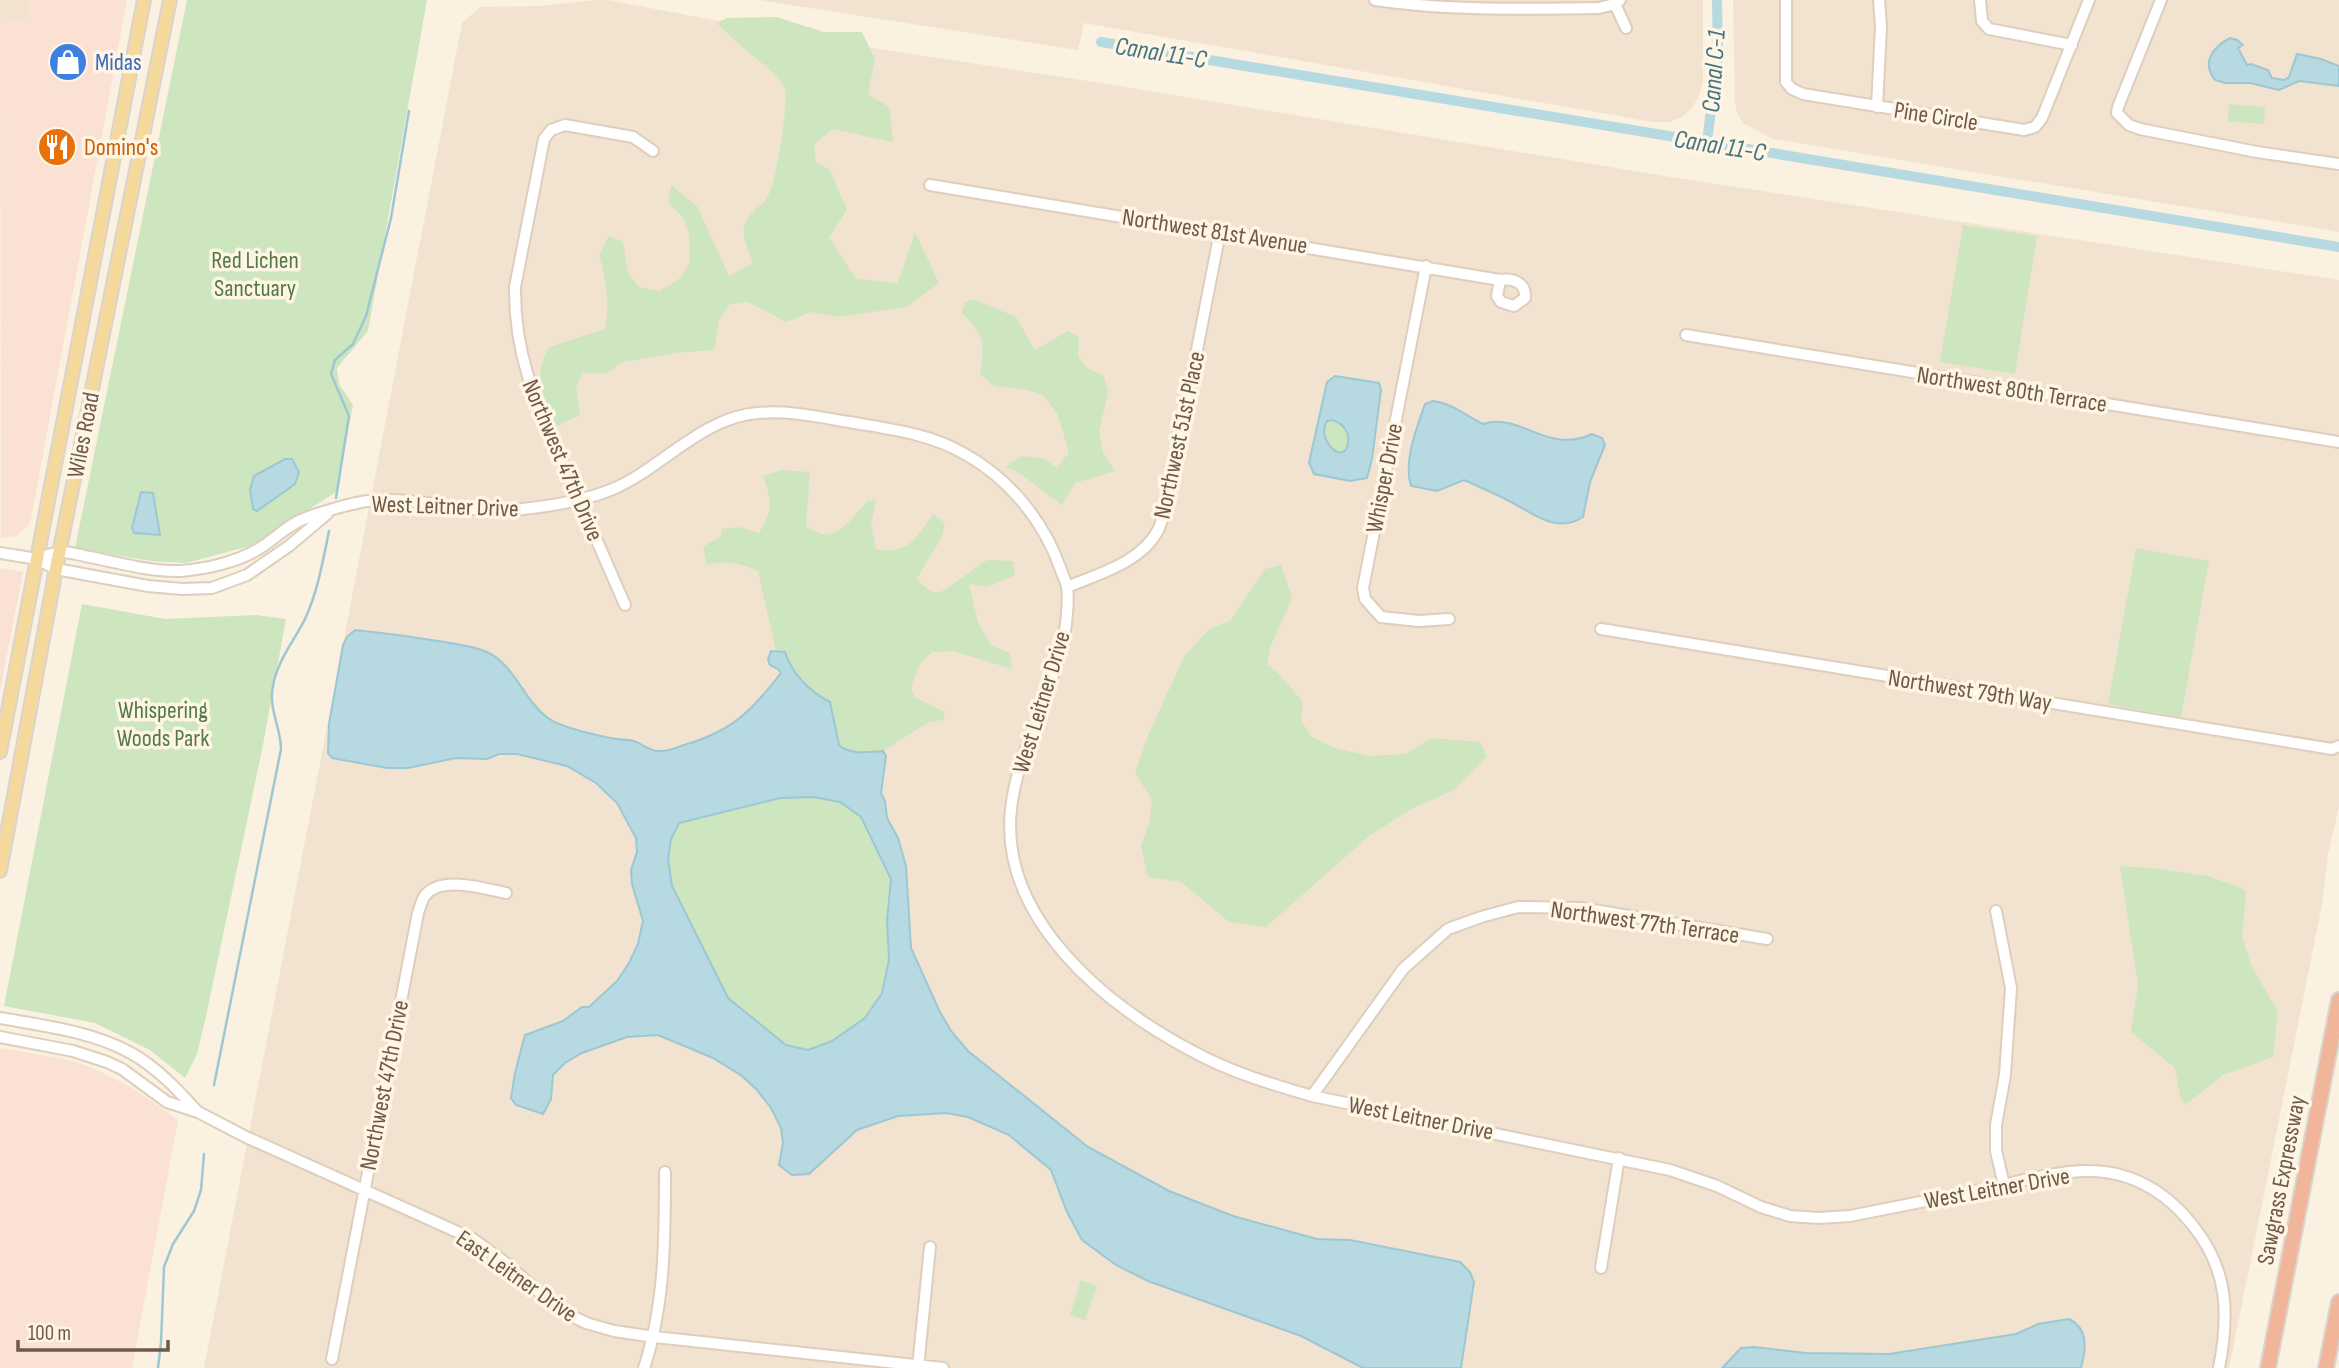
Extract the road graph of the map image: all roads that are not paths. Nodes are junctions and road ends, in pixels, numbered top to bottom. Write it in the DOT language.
graph roads {
  1 [pos="144,0"];
  2 [pos="170,0"];
  3 [pos="1376,0"];
  4 [pos="1786,0"];
  5 [pos="1880,0"];
  6 [pos="1980,0"];
  7 [pos="2089,0"];
  8 [pos="2161,0"];
  9 [pos="1618,2"];
  10 [pos="1626,28"];
  11 [pos="2072,45"];
  12 [pos="1878,107"];
  13 [pos="653,151"];
  14 [pos="2339,164"];
  15 [pos="930,185"];
  16 [pos="1220,232"];
  17 [pos="1426,266"];
  18 [pos="1500,280"];
  19 [pos="1686,335"];
  20 [pos="2339,442"];
  21 [pos="579,498"];
  22 [pos="329,512"];
  23 [pos="60,551"];
  24 [pos="0,553"];
  25 [pos="37,559"];
  26 [pos="56,569"];
  27 [pos="1067,587"];
  28 [pos="625,605"];
  29 [pos="1449,619"];
  30 [pos="1601,629"];
  31 [pos="2339,746"];
  32 [pos="0,752"];
  33 [pos="5,816"];
  34 [pos="0,871"];
  35 [pos="506,894"];
  36 [pos="1996,911"];
  37 [pos="1767,939"];
  38 [pos="2339,1000"];
  39 [pos="0,1018"];
  40 [pos="35,1025"];
  41 [pos="0,1037"];
  42 [pos="32,1043"];
  43 [pos="114,1046"];
  44 [pos="107,1062"];
  45 [pos="1312,1096"];
  46 [pos="198,1112"];
  47 [pos="1619,1158"];
  48 [pos="665,1172"];
  49 [pos="2004,1185"];
  50 [pos="364,1189"];
  51 [pos="930,1247"];
  52 [pos="1601,1268"];
  53 [pos="2339,1302"];
  54 [pos="654,1337"];
  55 [pos="332,1359"];
  56 [pos="918,1366"];
  57 [pos="644,1368"];
  58 [pos="943,1368"];
  59 [pos="2219,1368"];
  60 [pos="2268,1368"];
  61 [pos="2326,1368"];
  1 -- 25 [label="main road, Wiles Road"];
  2 -- 23 [label="main road, Wiles Road"];
  3 -- 9 [label="street"];
  4 -- 12 [label="street, Pine Circle"];
  5 -- 12 [label="street"];
  6 -- 11 [label="street"];
  7 -- 11 [label="street, Pine Circle"];
  8 -- 14 [label="street"];
  9 -- 10 [label="street"];
  11 -- 12 [label="street, Pine Circle"];
  13 -- 21 [label="street, Northwest 47th Drive"];
  15 -- 16 [label="street, Northwest 81st Avenue"];
  16 -- 17 [label="street, Northwest 81st Avenue"];
  16 -- 27 [label="street, Northwest 51st Place"];
  17 -- 18 [label="street, Northwest 81st Avenue"];
  17 -- 29 [label="street, Whisper Drive"];
  19 -- 20 [label="street, Northwest 80th Terrace"];
  21 -- 22 [label="street, West Leitner Drive"];
  21 -- 27 [label="street, West Leitner Drive"];
  21 -- 28 [label="street, Northwest 47th Drive"];
  22 -- 23 [label="street, West Leitner Drive"];
  22 -- 26 [label="street, West Leitner Drive"];
  23 -- 25 [label="street"];
  23 -- 26 [label="main road, Wiles Road"];
  24 -- 25 [label="street"];
  25 -- 26 [label="street, West Leitner Drive"];
  25 -- 32 [label="main road, Wiles Road"];
  26 -- 33 [label="main road, Wiles Road"];
  27 -- 45 [label="street, West Leitner Drive"];
  30 -- 31 [label="street, Northwest 79th Way"];
  33 -- 34 [label="main road, Wiles Road"];
  35 -- 50 [label="street, Northwest 47th Drive"];
  36 -- 49 [label="street"];
  37 -- 45 [label="street, Northwest 77th Terrace"];
  38 -- 60 [label="highway, Sawgrass Expressway"];
  39 -- 40 [label="street, East Leitner Drive"];
  40 -- 42 [label="street"];
  40 -- 43 [label="street, East Leitner Drive"];
  41 -- 42 [label="street, East Leitner Drive"];
  42 -- 44 [label="street, East Leitner Drive"];
  43 -- 44 [label="street"];
  43 -- 46 [label="street, East Leitner Drive"];
  44 -- 46 [label="street, East Leitner Drive"];
  45 -- 47 [label="street, West Leitner Drive"];
  46 -- 50 [label="street, East Leitner Drive"];
  47 -- 49 [label="street, West Leitner Drive"];
  47 -- 52 [label="street"];
  48 -- 54 [label="street"];
  49 -- 59 [label="street, West Leitner Drive"];
  50 -- 54 [label="street, East Leitner Drive"];
  50 -- 55 [label="street, Northwest 47th Drive"];
  51 -- 56 [label="street"];
  53 -- 61 [label="highway"];
  54 -- 56 [label="street, East Leitner Drive"];
  54 -- 57 [label="street"];
  56 -- 58 [label="street, East Leitner Drive"];
}
